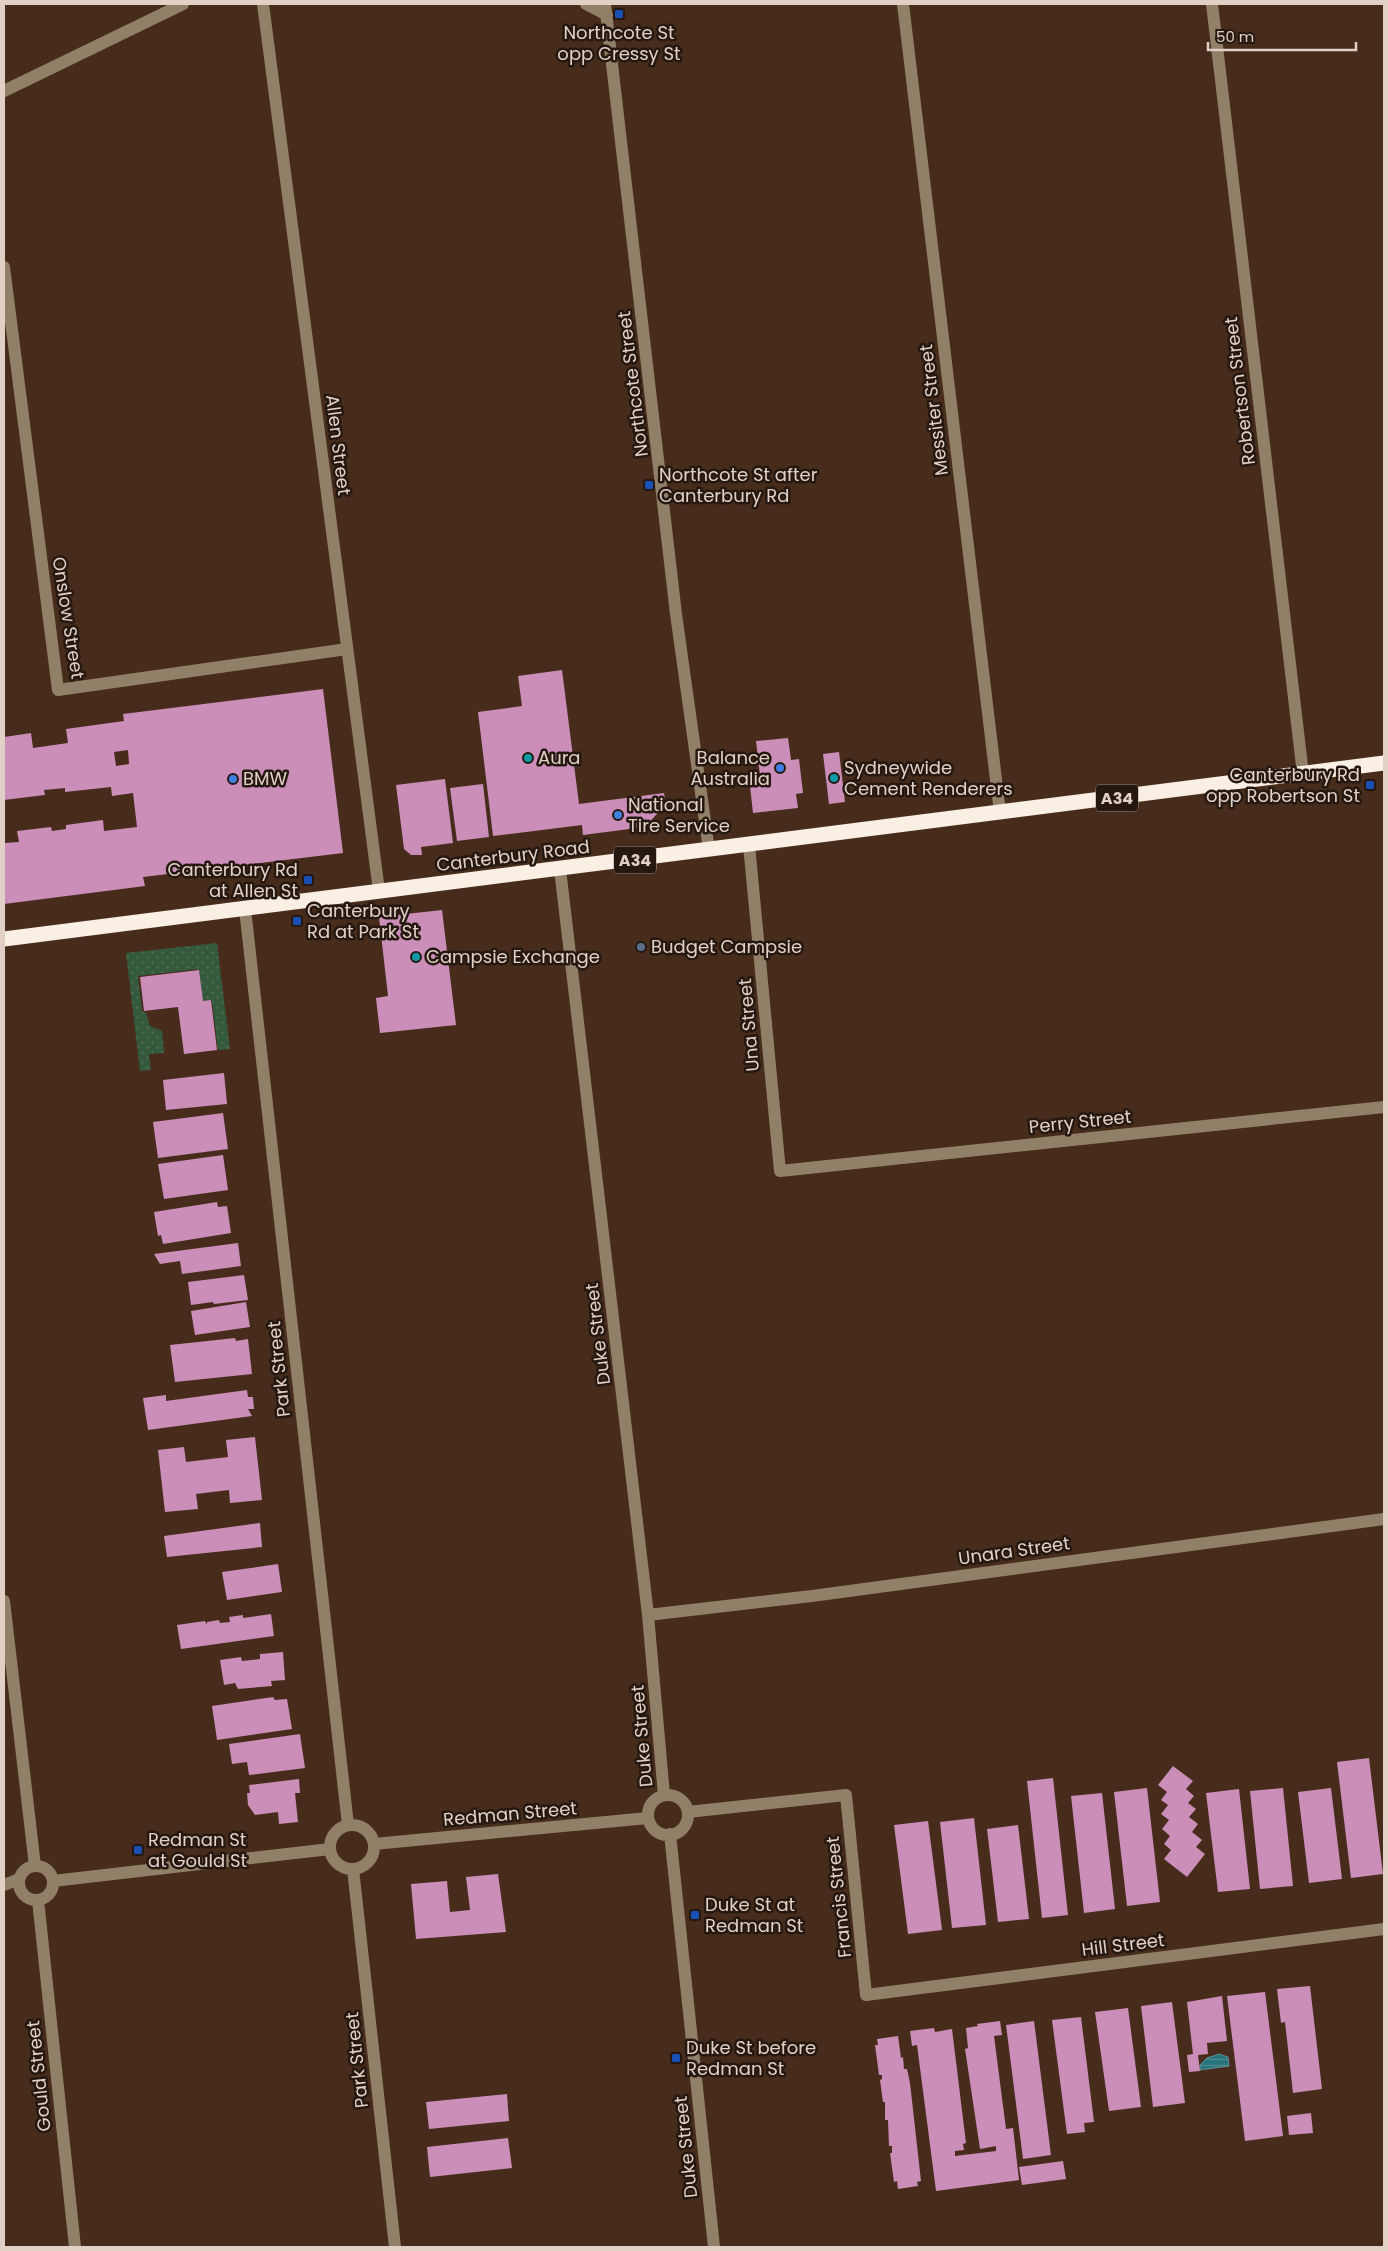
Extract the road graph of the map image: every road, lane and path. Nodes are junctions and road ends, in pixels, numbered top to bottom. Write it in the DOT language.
graph roads {
  1 [pos="183,4"];
  2 [pos="263,4"];
  3 [pos="586,4"];
  4 [pos="903,4"];
  5 [pos="1212,4"];
  6 [pos="606,9"];
  7 [pos="4,91"];
  8 [pos="4,267"];
  9 [pos="346,649"];
  10 [pos="1384,763"];
  11 [pos="1303,774"];
  12 [pos="1000,813"];
  13 [pos="749,845"];
  14 [pos="708,850"];
  15 [pos="560,869"];
  16 [pos="379,891"];
  17 [pos="245,909"];
  18 [pos="4,939"];
  19 [pos="1384,1107"];
  20 [pos="780,1171"];
  21 [pos="1384,1519"];
  22 [pos="4,1601"];
  23 [pos="648,1616"];
  24 [pos="664,1795"];
  25 [pos="688,1812"];
  26 [pos="648,1818"];
  27 [pos="348,1825"];
  28 [pos="670,1834"];
  29 [pos="374,1844"];
  30 [pos="330,1849"];
  31 [pos="35,1866"];
  32 [pos="353,1869"];
  33 [pos="19,1879"];
  34 [pos="53,1881"];
  35 [pos="4,1885"];
  36 [pos="38,1900"];
  37 [pos="1384,1929"];
  38 [pos="866,1995"];
  39 [pos="75,2247"];
  40 [pos="395,2247"];
  41 [pos="714,2247"];
  1 -- 7 [label="street"];
  2 -- 9 [label="street, Allen Street"];
  3 -- 6 [label="street"];
  4 -- 12 [label="street, Messiter Street"];
  5 -- 11 [label="street, Robertson Street"];
  6 -- 14 [label="street, Northcote Street"];
  8 -- 9 [label="street, Onslow Street"];
  9 -- 16 [label="street, Allen Street"];
  10 -- 11 [label="highway, Canterbury Road / A34"];
  11 -- 12 [label="highway, Canterbury Road / A34"];
  12 -- 13 [label="highway, Canterbury Road / A34"];
  13 -- 14 [label="highway, Canterbury Road / A34"];
  13 -- 20 [label="street, Una Street"];
  14 -- 15 [label="highway, Canterbury Road / A34"];
  15 -- 16 [label="highway, Canterbury Road / A34"];
  15 -- 23 [label="street, Duke Street"];
  16 -- 17 [label="highway, Canterbury Road / A34"];
  17 -- 18 [label="highway, Canterbury Road / A34"];
  17 -- 27 [label="street, Park Street"];
  19 -- 20 [label="street, Perry Street"];
  21 -- 23 [label="street, Unara Street"];
  22 -- 31 [label="street"];
  23 -- 24 [label="street, Duke Street"];
  24 -- 25 [label="street"];
  24 -- 26 [label="street"];
  25 -- 28 [label="street"];
  25 -- 38 [label="street, Francis Street"];
  26 -- 28 [label="street"];
  26 -- 29 [label="street, Redman Street"];
  27 -- 29 [label="street"];
  27 -- 30 [label="street"];
  28 -- 41 [label="street, Duke Street"];
  29 -- 32 [label="street"];
  30 -- 32 [label="street"];
  30 -- 34 [label="street"];
  31 -- 33 [label="street"];
  31 -- 34 [label="street"];
  32 -- 40 [label="street, Park Street"];
  33 -- 35 [label="street"];
  33 -- 36 [label="street"];
  34 -- 36 [label="street"];
  36 -- 39 [label="street, Gould Street"];
  37 -- 38 [label="street, Hill Street"];
}
